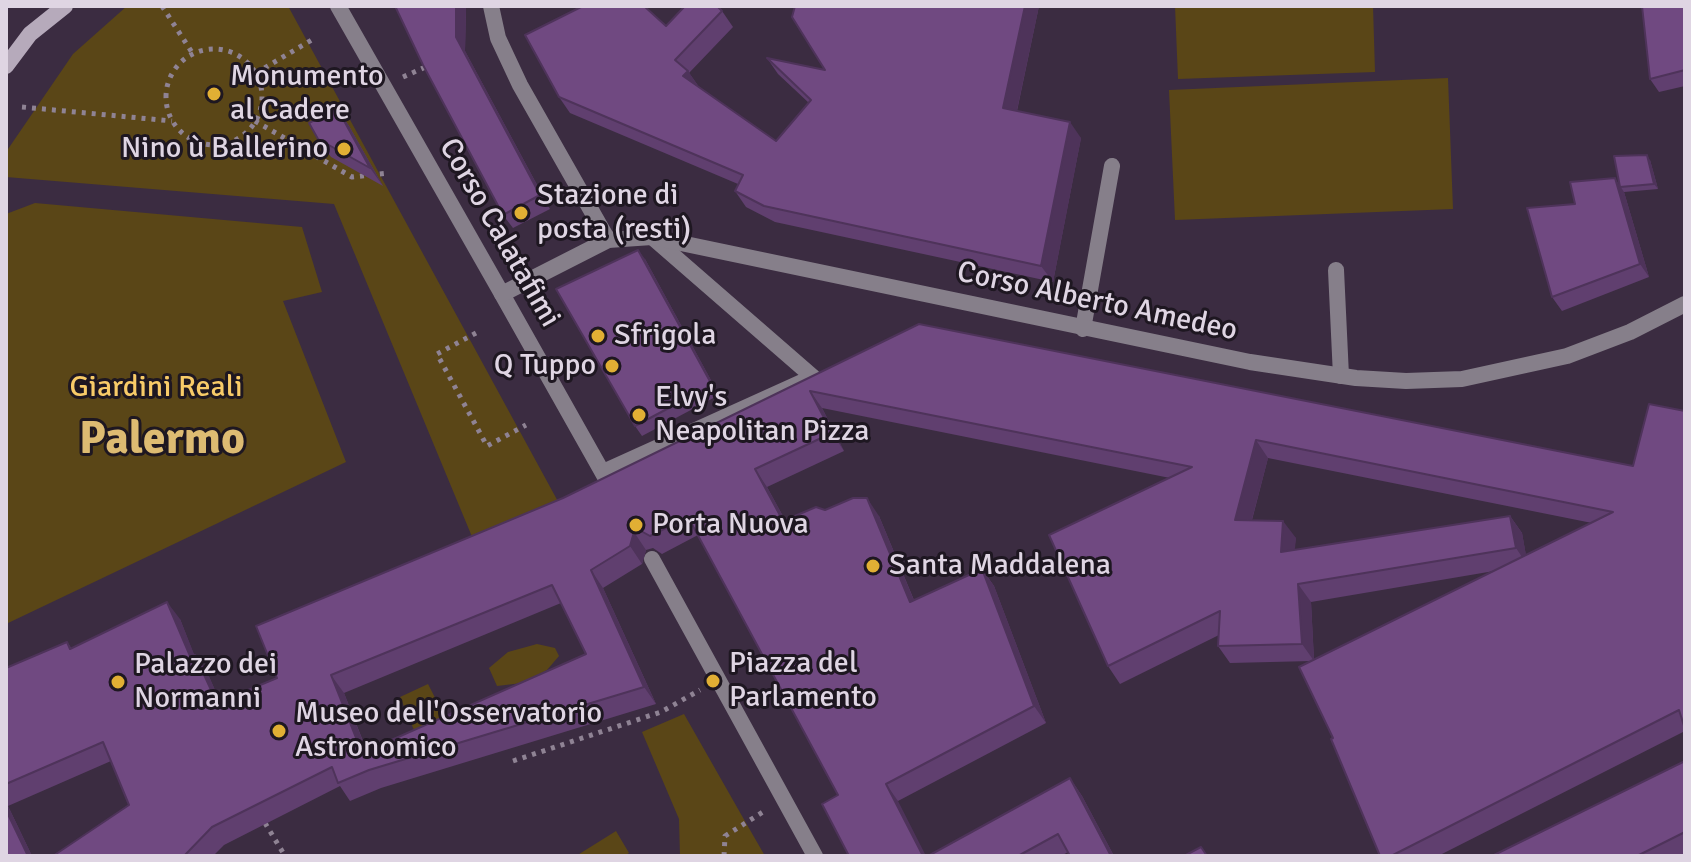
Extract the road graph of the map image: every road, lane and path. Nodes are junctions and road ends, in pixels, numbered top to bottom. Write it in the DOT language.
graph roads {
  1 [pos="65,6"];
  2 [pos="162,6"];
  3 [pos="338,6"];
  4 [pos="491,6"];
  5 [pos="315,38"];
  6 [pos="193,54"];
  7 [pos="440,61"];
  8 [pos="6,66"];
  9 [pos="256,73"];
  10 [pos="383,85"];
  11 [pos="22,107"];
  12 [pos="173,121"];
  13 [pos="255,121"];
  14 [pos="1112,166"];
  15 [pos="389,173"];
  16 [pos="652,237"];
  17 [pos="608,240"];
  18 [pos="1336,270"];
  19 [pos="502,294"];
  20 [pos="1685,304"];
  21 [pos="1083,329"];
  22 [pos="476,333"];
  23 [pos="1341,376"];
  24 [pos="526,425"];
  25 [pos="652,559"];
  26 [pos="718,679"];
  27 [pos="513,761"];
  28 [pos="783,798"];
  29 [pos="265,823"];
  30 [pos="285,856"];
  31 [pos="724,856"];
  32 [pos="815,856"];
  1 -- 8 [label="main road"];
  2 -- 6 [label="path"];
  3 -- 10 [label="street, Corso Calatafimi"];
  4 -- 17 [label="street"];
  5 -- 9 [label="path"];
  6 -- 9 [label="path"];
  6 -- 12 [label="path"];
  7 -- 10 [label="path"];
  9 -- 13 [label="path"];
  10 -- 19 [label="street, Corso Calatafimi"];
  11 -- 12 [label="path"];
  12 -- 13 [label="path"];
  13 -- 15 [label="path"];
  14 -- 21 [label="street"];
  16 -- 17 [label="street, Corso Alberto Amedeo"];
  16 -- 19 [label="street, Corso Calatafimi"];
  16 -- 21 [label="street, Corso Alberto Amedeo"];
  17 -- 19 [label="street, Corso Alberto Amedeo"];
  18 -- 23 [label="street"];
  20 -- 23 [label="street, Corso Alberto Amedeo"];
  21 -- 23 [label="street, Corso Alberto Amedeo"];
  22 -- 24 [label="path"];
  25 -- 26 [label="street"];
  26 -- 27 [label="path"];
  26 -- 28 [label="street"];
  28 -- 31 [label="path"];
  28 -- 32 [label="street"];
  29 -- 30 [label="path"];
}
